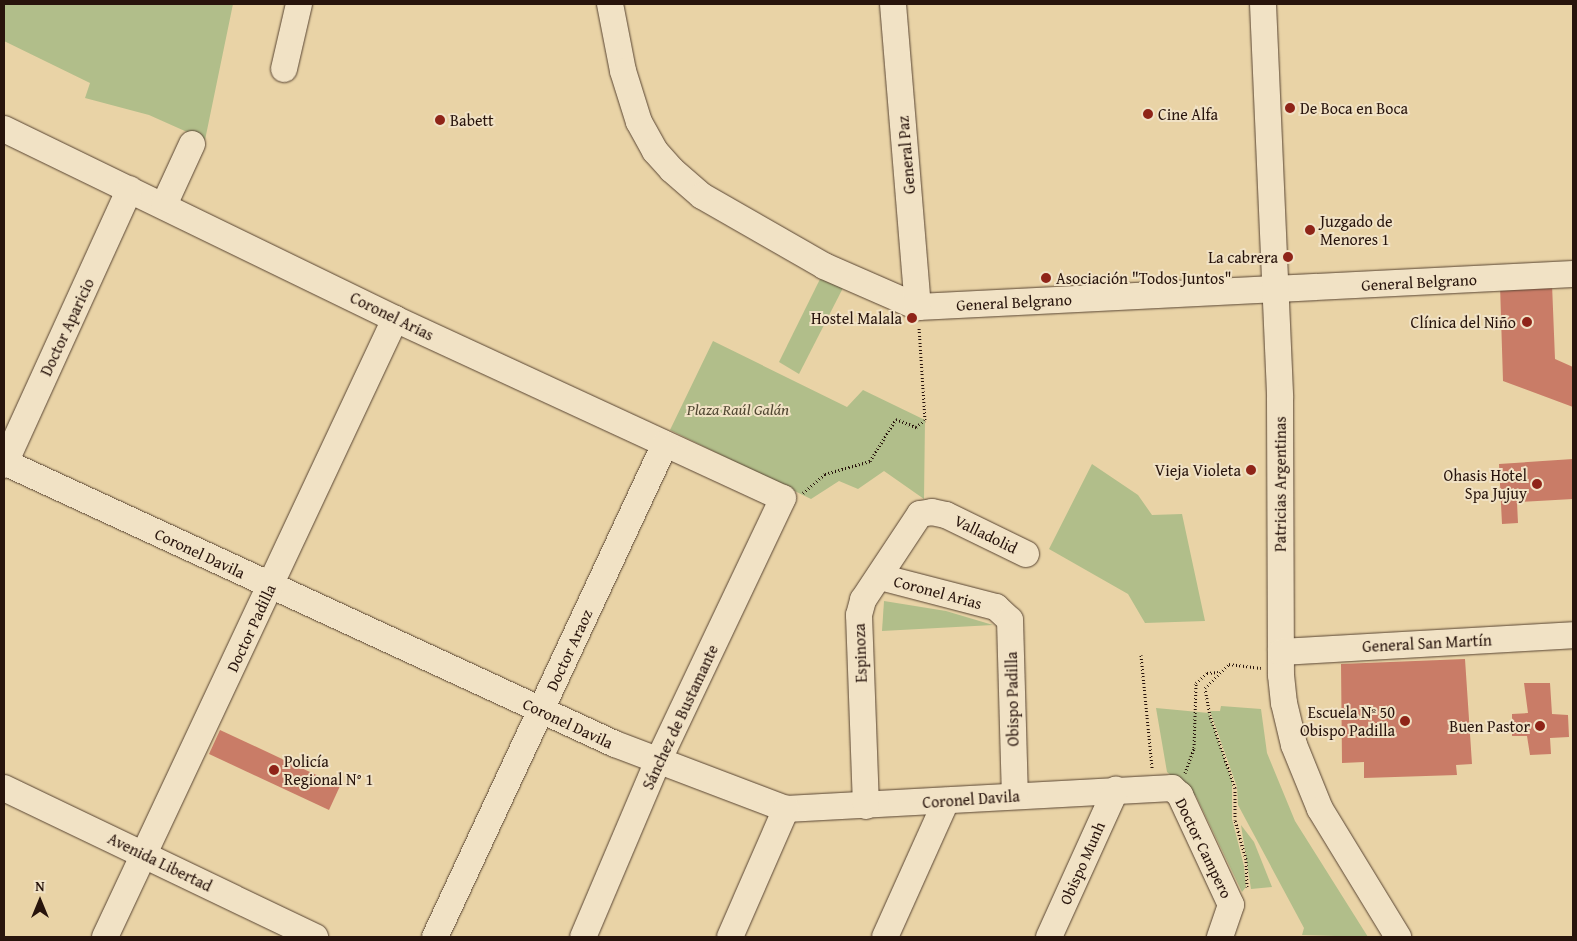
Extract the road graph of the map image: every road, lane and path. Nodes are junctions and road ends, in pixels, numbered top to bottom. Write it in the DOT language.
graph roads {
  1 [pos="299,4"];
  2 [pos="610,4"];
  3 [pos="893,4"];
  4 [pos="1263,4"];
  5 [pos="284,69"];
  6 [pos="4,129"];
  7 [pos="192,144"];
  8 [pos="130,189"];
  9 [pos="164,205"];
  10 [pos="1573,274"];
  11 [pos="1276,289"];
  12 [pos="918,307"];
  13 [pos="395,318"];
  14 [pos="665,444"];
  15 [pos="4,463"];
  16 [pos="790,499"];
  17 [pos="946,515"];
  18 [pos="1026,554"];
  19 [pos="880,577"];
  20 [pos="270,585"];
  21 [pos="996,607"];
  22 [pos="1573,635"];
  23 [pos="1141,654"];
  24 [pos="1281,663"];
  25 [pos="1218,672"];
  26 [pos="541,710"];
  27 [pos="658,762"];
  28 [pos="4,788"];
  29 [pos="1163,788"];
  30 [pos="1116,789"];
  31 [pos="1015,796"];
  32 [pos="946,801"];
  33 [pos="866,806"];
  34 [pos="786,809"];
  35 [pos="146,854"];
  36 [pos="1228,898"];
  37 [pos="286,931"];
  38 [pos="105,937"];
  39 [pos="315,937"];
  40 [pos="436,937"];
  41 [pos="583,937"];
  42 [pos="730,937"];
  43 [pos="885,937"];
  44 [pos="1049,937"];
  45 [pos="1220,937"];
  46 [pos="1398,937"];
  1 -- 5 [label="street"];
  2 -- 12 [label="street, General Belgrano"];
  3 -- 12 [label="street, General Paz"];
  4 -- 11 [label="street, Patricias Argentinas"];
  6 -- 8 [label="street, Coronel Arias"];
  7 -- 9 [label="street"];
  8 -- 9 [label="street, Coronel Arias"];
  8 -- 15 [label="street, Doctor Aparicio"];
  9 -- 13 [label="street, Coronel Arias"];
  10 -- 11 [label="street, General Belgrano"];
  11 -- 12 [label="street, General Belgrano"];
  11 -- 24 [label="street, Patricias Argentinas"];
  12 -- 16 [label="path"];
  13 -- 14 [label="street, Coronel Arias"];
  13 -- 20 [label="street, Doctor Padilla"];
  14 -- 16 [label="street, Coronel Arias"];
  14 -- 26 [label="street, Doctor Araoz"];
  15 -- 20 [label="street, Coronel Davila"];
  16 -- 27 [label="street, Sánchez de Bustamante"];
  17 -- 18 [label="street, Valladolid"];
  17 -- 19 [label="street, Espinoza"];
  19 -- 21 [label="street, Coronel Arias"];
  19 -- 33 [label="street, Espinoza"];
  20 -- 26 [label="street, Coronel Davila"];
  20 -- 35 [label="street, Doctor Padilla"];
  21 -- 31 [label="street, Obispo Padilla"];
  22 -- 24 [label="street, General San Martín"];
  23 -- 29 [label="path"];
  24 -- 25 [label="path"];
  24 -- 46 [label="street, Patricias Argentinas"];
  25 -- 29 [label="path"];
  25 -- 36 [label="path"];
  26 -- 27 [label="street, Coronel Davila"];
  26 -- 40 [label="street, Doctor Araoz"];
  27 -- 34 [label="street, Coronel Davila"];
  27 -- 41 [label="street, Sánchez de Bustamante"];
  28 -- 35 [label="street, Avenida Libertad"];
  29 -- 30 [label="street, Coronel Davila"];
  29 -- 36 [label="street, Doctor Campero"];
  30 -- 31 [label="street, Coronel Davila"];
  30 -- 44 [label="street, Obispo Munh"];
  31 -- 32 [label="street, Coronel Davila"];
  32 -- 33 [label="street, Coronel Davila"];
  32 -- 43 [label="street"];
  33 -- 34 [label="street, Coronel Davila"];
  34 -- 42 [label="street"];
  35 -- 37 [label="street, Avenida Libertad"];
  35 -- 38 [label="street, Doctor Padilla"];
  36 -- 45 [label="street, Doctor Campero"];
  37 -- 39 [label="street, Avenida Libertad"];
}
